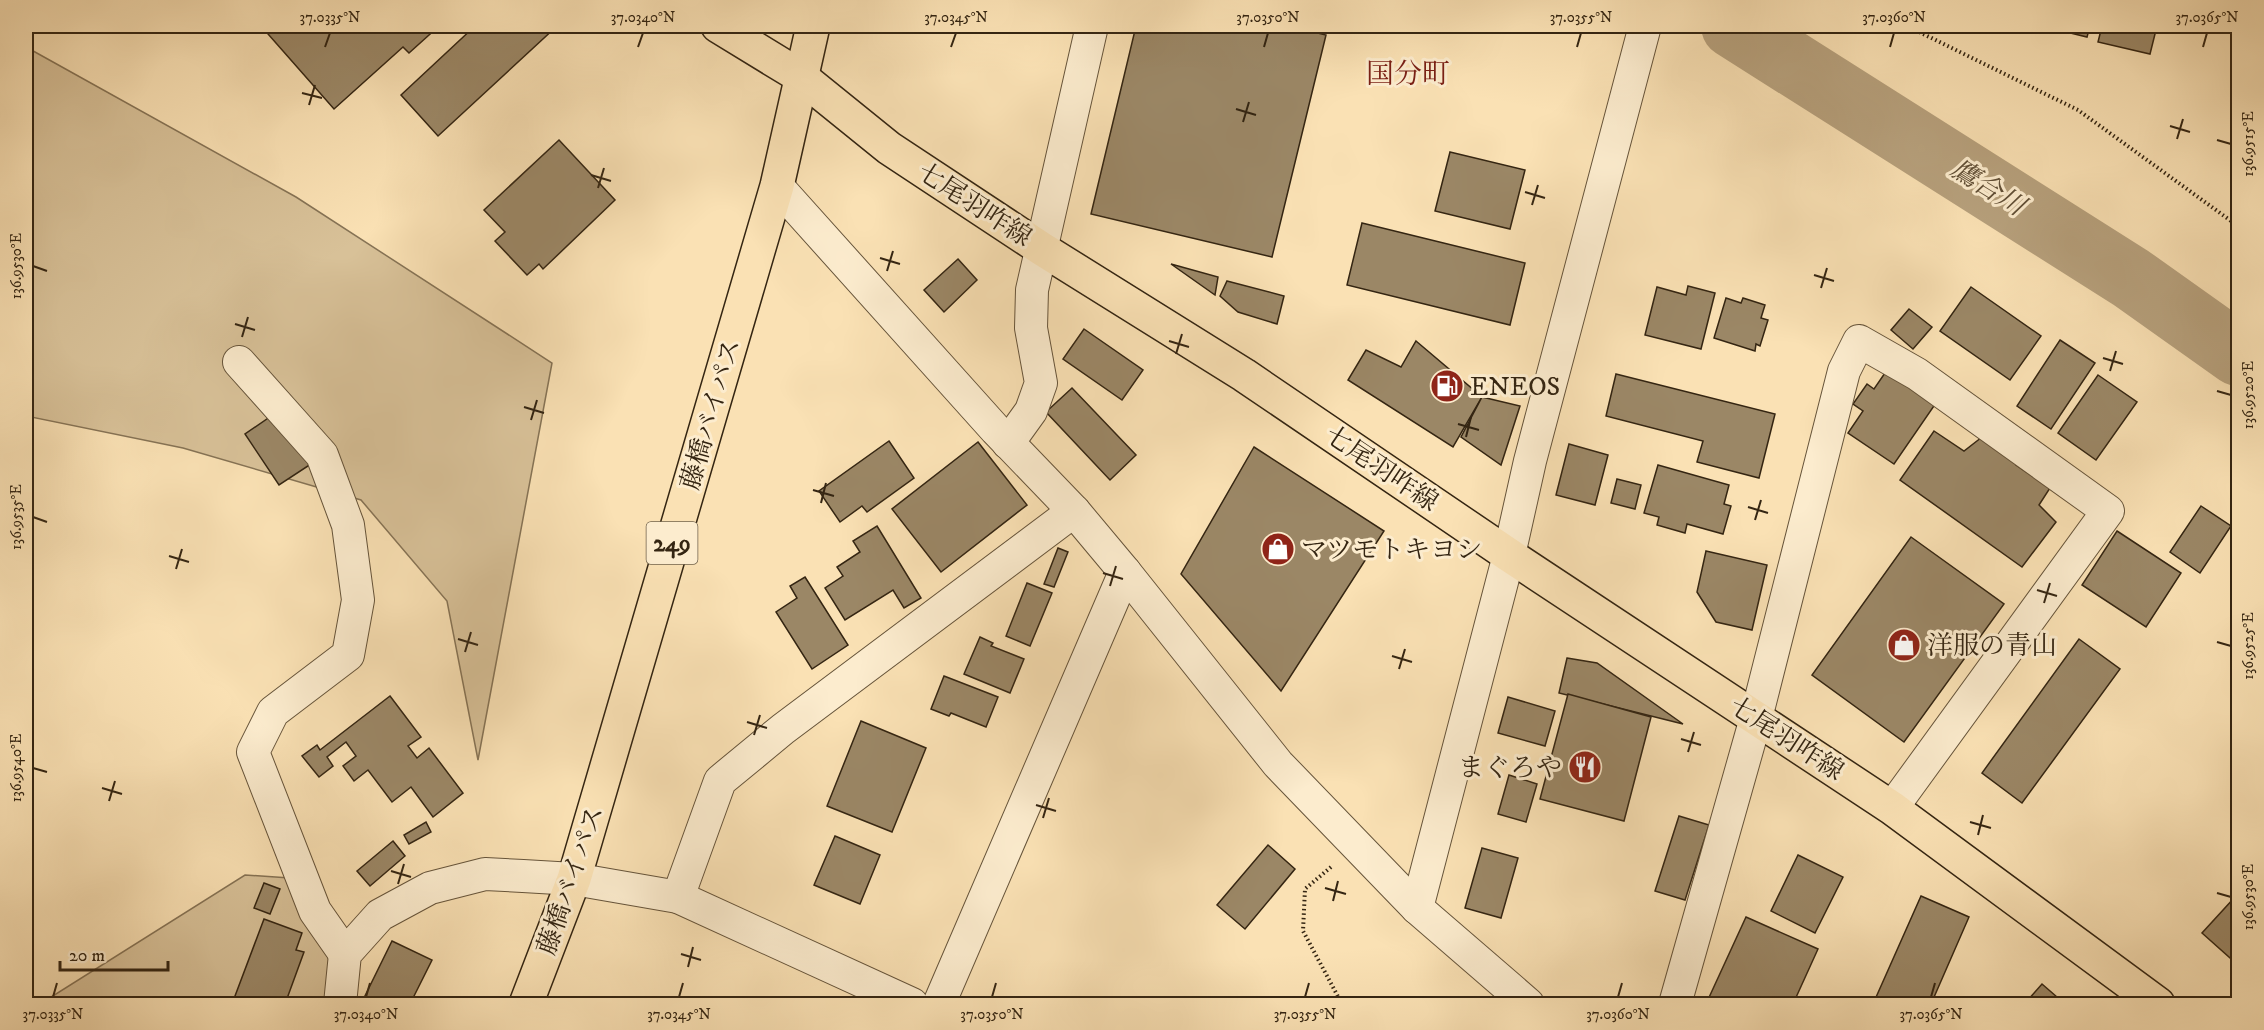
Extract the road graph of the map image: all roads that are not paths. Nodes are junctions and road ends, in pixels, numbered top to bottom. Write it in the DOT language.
graph roads {
  1 [pos="718,26"];
  2 [pos="813,26"];
  3 [pos="1092,26"];
  4 [pos="1645,26"];
  5 [pos="800,76"];
  6 [pos="777,186"];
  7 [pos="1042,249"];
  8 [pos="239,362"];
  9 [pos="1008,443"];
  10 [pos="1074,511"];
  11 [pos="1509,555"];
  12 [pos="1125,572"];
  13 [pos="1756,718"];
  14 [pos="1892,808"];
  15 [pos="574,879"];
  16 [pos="678,897"];
  17 [pos="1417,908"];
  18 [pos="345,954"];
  19 [pos="340,1005"];
  20 [pos="526,1005"];
  21 [pos="912,1005"];
  22 [pos="939,1005"];
  23 [pos="1528,1005"];
  24 [pos="1675,1005"];
  25 [pos="2158,1005"];
  1 -- 5 [label="main road, 七尾羽咋線"];
  2 -- 5 [label="main road, 藤橋バイパス / 249"];
  3 -- 7 [label="street"];
  4 -- 11 [label="street"];
  5 -- 6 [label="main road, 藤橋バイパス / 249"];
  5 -- 7 [label="main road, 七尾羽咋線"];
  6 -- 9 [label="street"];
  6 -- 15 [label="main road, 藤橋バイパス / 249"];
  7 -- 9 [label="street"];
  7 -- 11 [label="main road, 七尾羽咋線"];
  8 -- 18 [label="street"];
  9 -- 10 [label="street"];
  10 -- 12 [label="street"];
  10 -- 16 [label="street"];
  11 -- 13 [label="main road, 七尾羽咋線"];
  11 -- 17 [label="street"];
  12 -- 17 [label="street"];
  12 -- 22 [label="street"];
  13 -- 14 [label="main road, 七尾羽咋線"];
  13 -- 14 [label="street"];
  13 -- 24 [label="street"];
  14 -- 25 [label="main road, 七尾羽咋線"];
  15 -- 16 [label="street"];
  15 -- 18 [label="street"];
  15 -- 20 [label="main road, 藤橋バイパス / 249"];
  16 -- 21 [label="street"];
  17 -- 23 [label="street"];
  18 -- 19 [label="street"];
}
